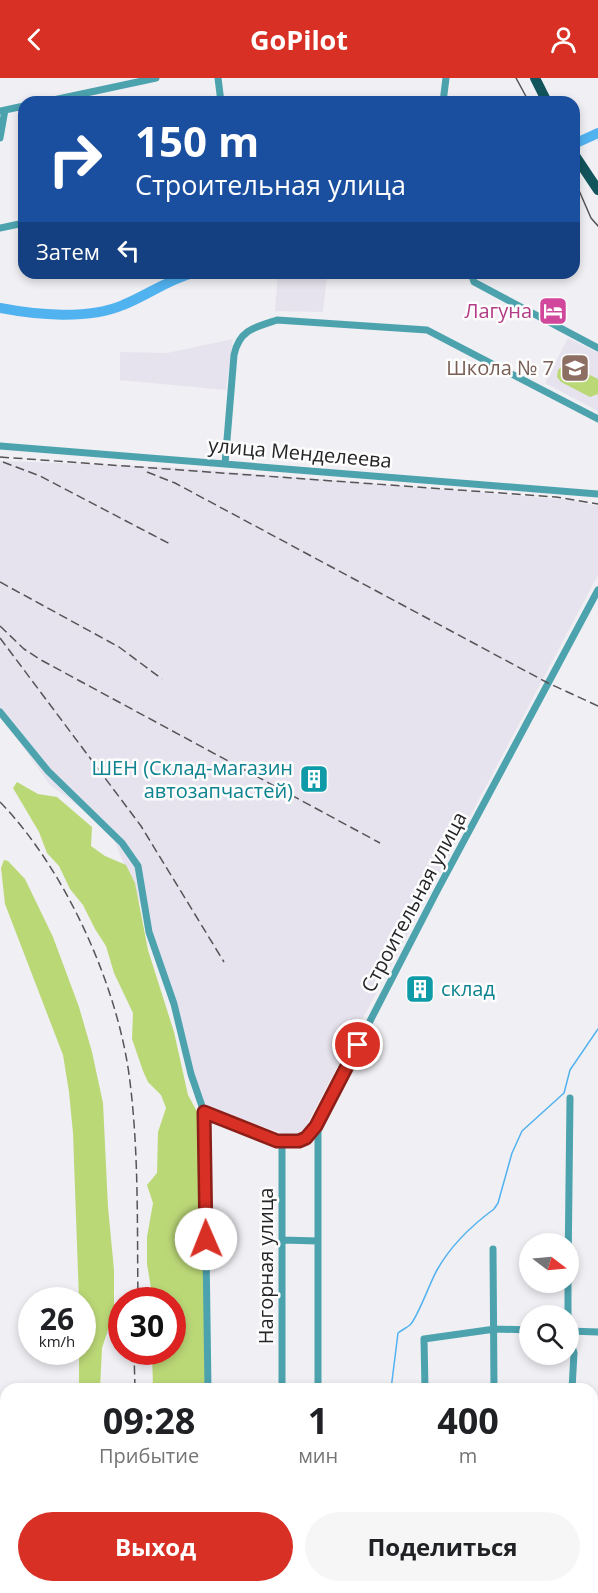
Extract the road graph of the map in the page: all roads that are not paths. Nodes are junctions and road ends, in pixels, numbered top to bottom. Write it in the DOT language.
graph roads {
  1 [pos="156,78"];
  2 [pos="218,78"];
  3 [pos="446,78"];
  4 [pos="535,78"];
  5 [pos="72,96"];
  6 [pos="220,96"];
  7 [pos="444,96"];
  8 [pos="544,96"];
  9 [pos="18,107"];
  10 [pos="3,111"];
  11 [pos="0,138"];
  12 [pos="580,164"];
  13 [pos="598,190"];
  14 [pos="18,224"];
  15 [pos="0,228"];
  16 [pos="473,279"];
  17 [pos="598,348"];
  18 [pos="598,419"];
  19 [pos="0,446"];
  20 [pos="225,464"];
  21 [pos="598,494"];
  22 [pos="598,590"];
  23 [pos="0,712"];
  24 [pos="570,1098"];
  25 [pos="204,1112"];
  26 [pos="318,1122"];
  27 [pos="282,1142"];
  28 [pos="568,1233"];
  29 [pos="282,1240"];
  30 [pos="318,1241"];
  31 [pos="493,1249"];
  32 [pos="495,1329"];
  33 [pos="519,1330"];
  34 [pos="579,1332"];
  35 [pos="598,1332"];
  36 [pos="573,1365"];
  37 [pos="208,1383"];
  38 [pos="282,1383"];
  39 [pos="318,1383"];
  40 [pos="425,1383"];
  41 [pos="494,1383"];
  42 [pos="572,1383"];
  1 -- 5 [label="street"];
  2 -- 6 [label="street"];
  3 -- 7 [label="street"];
  4 -- 8 [label="main road"];
  9 -- 10 [label="street"];
  10 -- 11 [label="street"];
  12 -- 13 [label="main road"];
  14 -- 15 [label="street"];
  16 -- 17 [label="street"];
  18 -- 20 [label="street"];
  19 -- 20 [label="street, улица Менделеева"];
  20 -- 21 [label="street, улица Менделеева"];
  22 -- 26 [label="street, Строительная улица"];
  23 -- 25 [label="street"];
  24 -- 28 [label="street"];
  25 -- 27 [label="street"];
  25 -- 37 [label="street"];
  26 -- 27 [label="street, Строительная улица"];
  26 -- 30 [label="street"];
  27 -- 29 [label="street, Нагорная улица"];
  29 -- 30 [label="street"];
  29 -- 38 [label="street, Нагорная улица"];
  30 -- 39 [label="street"];
  31 -- 32 [label="street"];
  32 -- 33 [label="street"];
  32 -- 40 [label="street"];
  32 -- 41 [label="street"];
  34 -- 35 [label="street"];
  36 -- 42 [label="street"];
}
